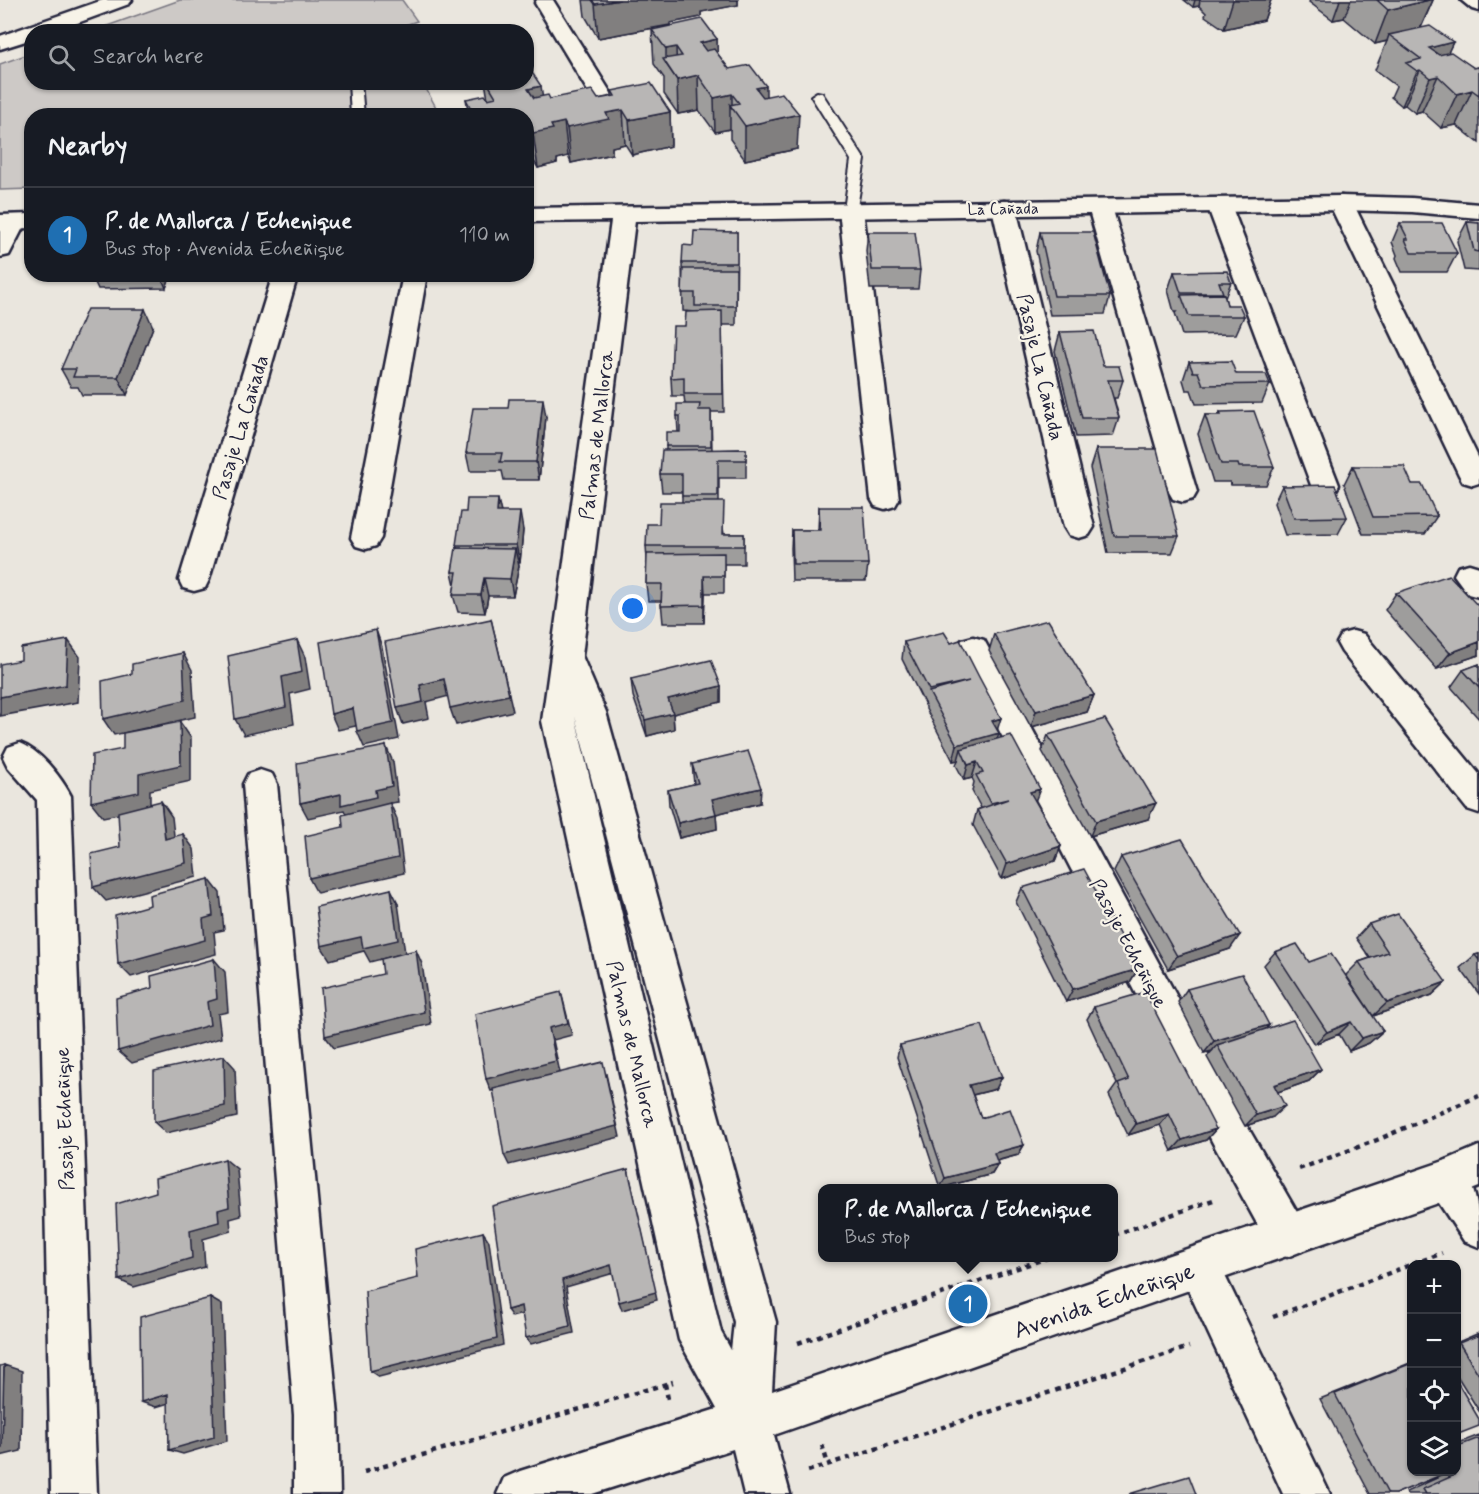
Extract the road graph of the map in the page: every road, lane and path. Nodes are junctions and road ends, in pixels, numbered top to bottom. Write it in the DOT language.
graph roads {
  1 [pos="122,0"];
  2 [pos="1471,0"];
  3 [pos="550,1"];
  4 [pos="1479,5"];
  5 [pos="54,24"];
  6 [pos="24,35"];
  7 [pos="0,43"];
  8 [pos="356,90"];
  9 [pos="816,96"];
  10 [pos="603,98"];
  11 [pos="357,108"];
  12 [pos="1341,203"];
  13 [pos="1219,205"];
  14 [pos="1100,207"];
  15 [pos="1004,208"];
  16 [pos="851,210"];
  17 [pos="1479,211"];
  18 [pos="624,213"];
  19 [pos="534,214"];
  20 [pos="15,222"];
  21 [pos="0,250"];
  22 [pos="284,282"];
  23 [pos="414,282"];
  24 [pos="1473,474"];
  25 [pos="1326,485"];
  26 [pos="1183,492"];
  27 [pos="885,499"];
  28 [pos="1079,526"];
  29 [pos="366,538"];
  30 [pos="194,580"];
  31 [pos="1353,643"];
  32 [pos="973,649"];
  33 [pos="567,657"];
  34 [pos="20,757"];
  35 [pos="260,784"];
  36 [pos="1479,799"];
  37 [pos="1463,1173"];
  38 [pos="1479,1226"];
  39 [pos="1287,1236"];
  40 [pos="1447,1251"];
  41 [pos="1199,1268"];
  42 [pos="1230,1333"];
  43 [pos="747,1420"];
  44 [pos="766,1490"];
  45 [pos="74,1494"];
  46 [pos="317,1494"];
  47 [pos="520,1494"];
  48 [pos="1307,1494"];
  1 -- 5 [label="street"];
  2 -- 4 [label="street"];
  3 -- 10 [label="street"];
  6 -- 7 [label="street"];
  8 -- 11 [label="lane"];
  9 -- 16 [label="lane"];
  12 -- 13 [label="street, La Cañada"];
  12 -- 17 [label="street, La Cañada"];
  12 -- 24 [label="street"];
  13 -- 14 [label="street, La Cañada"];
  13 -- 25 [label="street"];
  14 -- 15 [label="street, La Cañada"];
  14 -- 26 [label="street"];
  15 -- 16 [label="street, La Cañada"];
  15 -- 28 [label="street, Pasaje La Cañada"];
  16 -- 18 [label="street, La Cañada"];
  16 -- 27 [label="street"];
  18 -- 19 [label="street, La Cañada"];
  18 -- 33 [label="street, Palmas de Mallorca"];
  20 -- 21 [label="street"];
  22 -- 30 [label="street, Pasaje La Cañada"];
  23 -- 29 [label="street"];
  31 -- 36 [label="street"];
  32 -- 39 [label="street, Pasaje Echeñique"];
  33 -- 43 [label="street, Palmas de Mallorca"];
  33 -- 43 [label="street, Palmas de Mallorca"];
  34 -- 45 [label="street, Pasaje Echeñique"];
  35 -- 46 [label="street"];
  37 -- 38 [label="street"];
  37 -- 39 [label="street, Avenida Echeñique"];
  39 -- 41 [label="street, Avenida Echeñique"];
  40 -- 42 [label="path"];
  41 -- 42 [label="street"];
  41 -- 43 [label="street, Avenida Echeñique"];
  42 -- 44 [label="path"];
  42 -- 48 [label="street"];
  43 -- 44 [label="street, Palmas de Mallorca"];
  43 -- 47 [label="street, Avenida Echeñique"];
}
